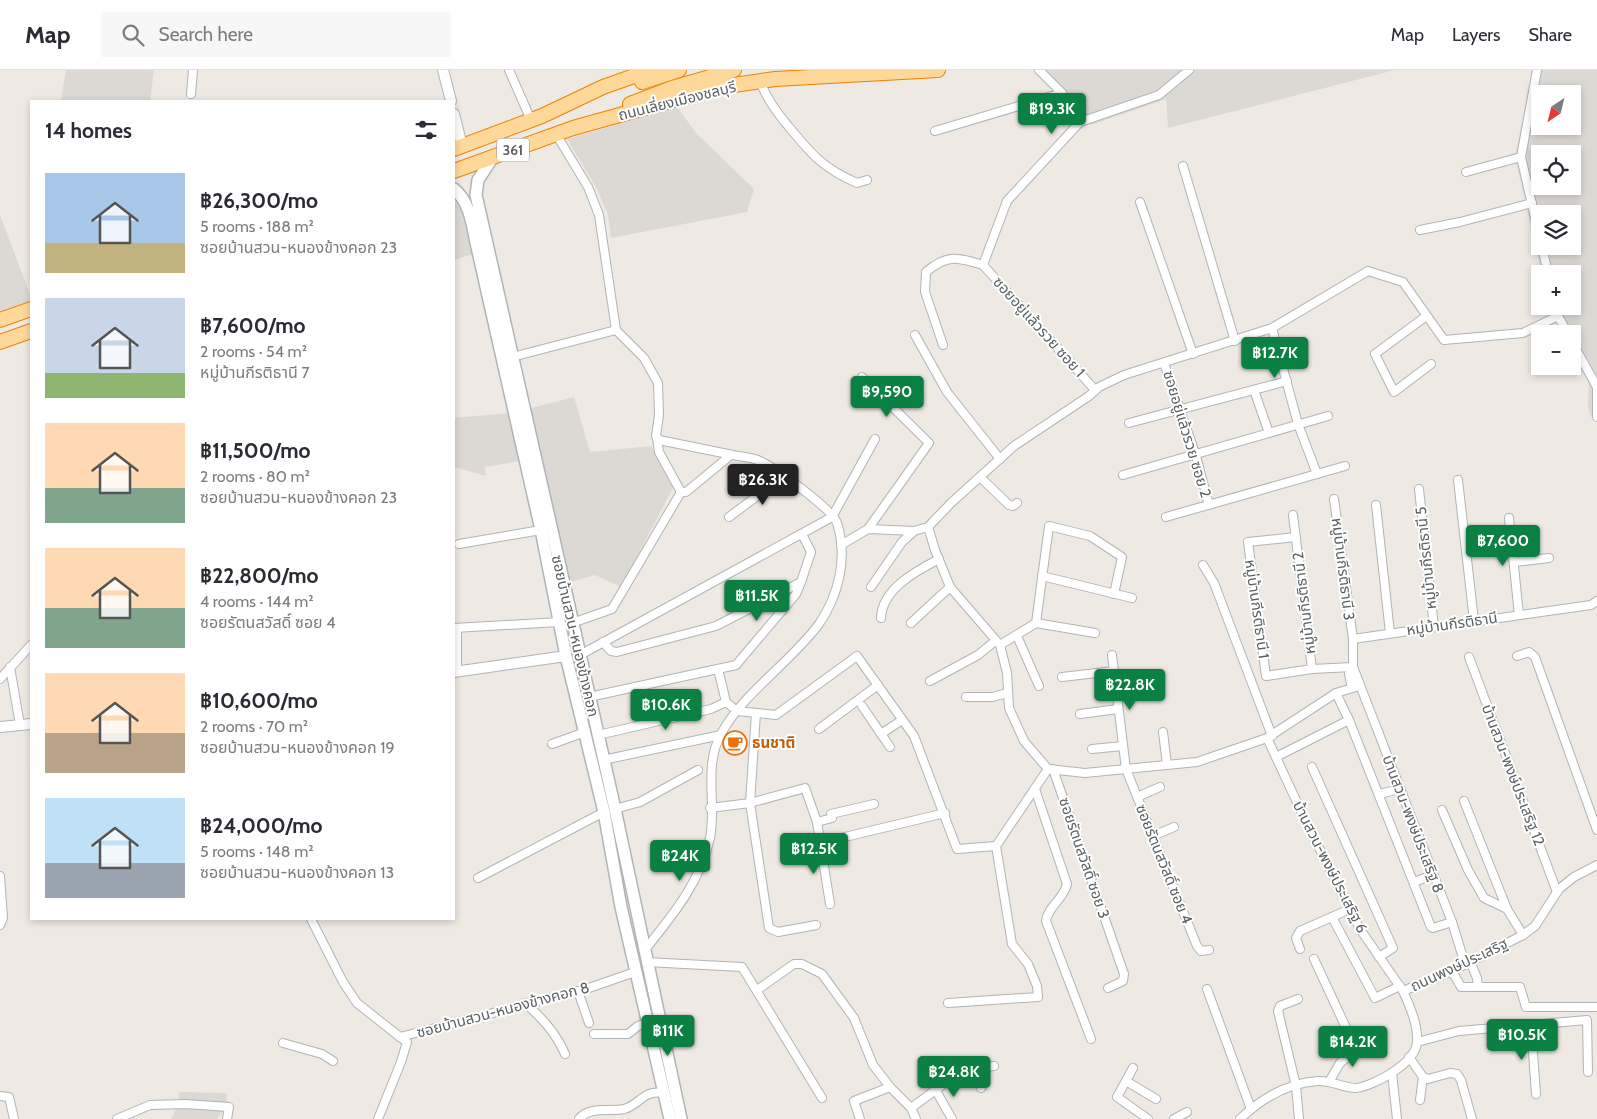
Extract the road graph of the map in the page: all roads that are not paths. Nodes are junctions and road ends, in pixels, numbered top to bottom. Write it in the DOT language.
graph roads {
  1 [pos="193,70"];
  2 [pos="443,70"];
  3 [pos="509,70"];
  4 [pos="651,70"];
  5 [pos="678,70"];
  6 [pos="734,70"];
  7 [pos="938,70"];
  8 [pos="1039,70"];
  9 [pos="1189,70"];
  10 [pos="1538,70"];
  11 [pos="760,81"];
  12 [pos="1062,93"];
  13 [pos="191,94"];
  14 [pos="450,100"];
  15 [pos="536,118"];
  16 [pos="455,122"];
  17 [pos="1080,122"];
  18 [pos="573,128"];
  19 [pos="935,131"];
  20 [pos="556,134"];
  21 [pos="458,148"];
  22 [pos="1521,156"];
  23 [pos="493,157"];
  24 [pos="1183,166"];
  25 [pos="455,171"];
  26 [pos="1466,172"];
  27 [pos="867,180"];
  28 [pos="455,190"];
  29 [pos="1140,202"];
  30 [pos="1532,203"];
  31 [pos="1420,230"];
  32 [pos="983,265"];
  33 [pos="30,308"];
  34 [pos="1558,316"];
  35 [pos="1425,317"];
  36 [pos="0,320"];
  37 [pos="1563,325"];
  38 [pos="1272,328"];
  39 [pos="616,330"];
  40 [pos="30,331"];
  41 [pos="916,335"];
  42 [pos="1235,341"];
  43 [pos="0,342"];
  44 [pos="943,345"];
  45 [pos="1193,354"];
  46 [pos="512,357"];
  47 [pos="1581,359"];
  48 [pos="1164,363"];
  49 [pos="1431,364"];
  50 [pos="862,377"];
  51 [pos="1287,381"];
  52 [pos="1597,388"];
  53 [pos="1095,390"];
  54 [pos="1254,390"];
  55 [pos="1180,409"];
  56 [pos="1328,416"];
  57 [pos="1597,417"];
  58 [pos="1129,423"];
  59 [pos="1298,424"];
  60 [pos="1269,432"];
  61 [pos="875,438"];
  62 [pos="660,439"];
  63 [pos="731,455"];
  64 [pos="1196,456"];
  65 [pos="1000,459"];
  66 [pos="1345,466"];
  67 [pos="1317,474"];
  68 [pos="1123,475"];
  69 [pos="784,476"];
  70 [pos="980,477"];
  71 [pos="1458,480"];
  72 [pos="1419,490"];
  73 [pos="681,492"];
  74 [pos="1334,499"];
  75 [pos="1017,504"];
  76 [pos="1209,505"];
  77 [pos="1376,505"];
  78 [pos="1293,515"];
  79 [pos="729,517"];
  80 [pos="832,517"];
  81 [pos="1166,517"];
  82 [pos="1509,518"];
  83 [pos="928,527"];
  84 [pos="868,528"];
  85 [pos="541,530"];
  86 [pos="914,531"];
  87 [pos="802,534"];
  88 [pos="1296,537"];
  89 [pos="459,544"];
  90 [pos="841,545"];
  91 [pos="1550,558"];
  92 [pos="938,559"];
  93 [pos="1514,562"];
  94 [pos="1204,565"];
  95 [pos="1042,576"];
  96 [pos="801,582"];
  97 [pos="871,587"];
  98 [pos="950,587"];
  99 [pos="1114,594"];
  100 [pos="1132,598"];
  101 [pos="1597,601"];
  102 [pos="1519,615"];
  103 [pos="881,618"];
  104 [pos="1474,621"];
  105 [pos="559,622"];
  106 [pos="572,622"];
  107 [pos="911,623"];
  108 [pos="1036,623"];
  109 [pos="1434,626"];
  110 [pos="455,628"];
  111 [pos="1390,632"];
  112 [pos="1095,633"];
  113 [pos="1017,636"];
  114 [pos="1352,639"];
  115 [pos="603,642"];
  116 [pos="998,643"];
  117 [pos="30,646"];
  118 [pos="580,655"];
  119 [pos="566,656"];
  120 [pos="1112,656"];
  121 [pos="1517,656"];
  122 [pos="1469,657"];
  123 [pos="10,667"];
  124 [pos="1353,667"];
  125 [pos="718,669"];
  126 [pos="1312,669"];
  127 [pos="1114,671"];
  128 [pos="455,672"];
  129 [pos="1062,677"];
  130 [pos="0,679"];
  131 [pos="930,681"];
  132 [pos="878,685"];
  133 [pos="1039,686"];
  134 [pos="1355,687"];
  135 [pos="1008,693"];
  136 [pos="1336,693"];
  137 [pos="589,697"];
  138 [pos="966,697"];
  139 [pos="726,702"];
  140 [pos="862,706"];
  141 [pos="1118,709"];
  142 [pos="737,711"];
  143 [pos="756,713"];
  144 [pos="1080,714"];
  145 [pos="902,720"];
  146 [pos="1349,720"];
  147 [pos="30,724"];
  148 [pos="20,725"];
  149 [pos="0,728"];
  150 [pos="819,729"];
  151 [pos="585,732"];
  152 [pos="1163,732"];
  153 [pos="721,734"];
  154 [pos="881,734"];
  155 [pos="598,735"];
  156 [pos="1269,737"];
  157 [pos="552,744"];
  158 [pos="1123,746"];
  159 [pos="890,748"];
  160 [pos="1092,749"];
  161 [pos="1276,756"];
  162 [pos="603,760"];
  163 [pos="1167,765"];
  164 [pos="1312,767"];
  165 [pos="1050,769"];
  166 [pos="1126,769"];
  167 [pos="698,770"];
  168 [pos="1160,787"];
  169 [pos="1035,789"];
  170 [pos="1400,789"];
  171 [pos="1379,794"];
  172 [pos="1137,797"];
  173 [pos="1464,801"];
  174 [pos="750,803"];
  175 [pos="874,804"];
  176 [pos="710,808"];
  177 [pos="1442,810"];
  178 [pos="610,811"];
  179 [pos="944,813"];
  180 [pos="817,822"];
  181 [pos="1174,827"];
  182 [pos="1597,830"];
  183 [pos="1153,836"];
  184 [pos="836,839"];
  185 [pos="820,843"];
  186 [pos="996,846"];
  187 [pos="823,860"];
  188 [pos="1597,865"];
  189 [pos="1433,875"];
  190 [pos="0,876"];
  191 [pos="478,878"];
  192 [pos="1414,882"];
  193 [pos="1557,892"];
  194 [pos="830,904"];
  195 [pos="1350,909"];
  196 [pos="1507,909"];
  197 [pos="1332,918"];
  198 [pos="312,920"];
  199 [pos="1452,922"];
  200 [pos="0,925"];
  201 [pos="816,925"];
  202 [pos="1523,935"];
  203 [pos="1300,949"];
  204 [pos="1209,950"];
  205 [pos="645,956"];
  206 [pos="1379,957"];
  207 [pos="1314,959"];
  208 [pos="1468,962"];
  209 [pos="1452,971"];
  210 [pos="635,972"];
  211 [pos="1478,987"];
  212 [pos="1108,988"];
  213 [pos="1401,988"];
  214 [pos="1207,989"];
  215 [pos="757,990"];
  216 [pos="578,991"];
  217 [pos="1298,999"];
  218 [pos="525,1003"];
  219 [pos="948,1003"];
  220 [pos="1597,1007"];
  221 [pos="588,1023"];
  222 [pos="1531,1025"];
  223 [pos="648,1028"];
  224 [pos="663,1030"];
  225 [pos="594,1034"];
  226 [pos="400,1037"];
  227 [pos="1091,1039"];
  228 [pos="1417,1042"];
  229 [pos="283,1043"];
  230 [pos="564,1054"];
  231 [pos="1409,1057"];
  232 [pos="333,1061"];
  233 [pos="994,1066"];
  234 [pos="981,1068"];
  235 [pos="1133,1068"];
  236 [pos="1588,1072"];
  237 [pos="1392,1073"];
  238 [pos="1423,1077"];
  239 [pos="1126,1081"];
  240 [pos="1328,1082"];
  241 [pos="1296,1086"];
  242 [pos="890,1088"];
  243 [pos="981,1088"];
  244 [pos="935,1089"];
  245 [pos="663,1093"];
  246 [pos="1536,1094"];
  247 [pos="0,1096"];
  248 [pos="822,1098"];
  249 [pos="1156,1098"];
  250 [pos="1420,1100"];
  251 [pos="910,1108"];
  252 [pos="1251,1109"];
  253 [pos="1187,1112"];
  254 [pos="14,1119"];
  255 [pos="117,1119"];
  256 [pos="227,1119"];
  257 [pos="378,1119"];
  258 [pos="579,1119"];
  259 [pos="670,1119"];
  260 [pos="681,1119"];
  261 [pos="860,1119"];
  262 [pos="916,1119"];
  263 [pos="952,1119"];
  264 [pos="1148,1119"];
  265 [pos="1174,1119"];
  266 [pos="1240,1119"];
  267 [pos="1299,1119"];
  268 [pos="1397,1119"];
  269 [pos="1472,1119"];
  1 -- 13 [label="street"];
  2 -- 14 [label="street"];
  3 -- 15 [label="street"];
  4 -- 15 [label="highway, 361"];
  5 -- 15 [label="highway"];
  6 -- 18 [label="highway"];
  7 -- 11 [label="highway, ถนนเลี่ยงเมืองชลบุรี / 361"];
  8 -- 12 [label="street"];
  9 -- 17 [label="street"];
  10 -- 22 [label="street"];
  11 -- 18 [label="highway, ถนนเลี่ยงเมืองชลบุรี / 361"];
  11 -- 27 [label="street"];
  12 -- 17 [label="street"];
  12 -- 19 [label="street"];
  15 -- 21 [label="highway, 361"];
  16 -- 21 [label="street"];
  17 -- 32 [label="street"];
  18 -- 20 [label="highway, ถนนเลี่ยงเมืองชลบุรี / 361"];
  20 -- 23 [label="highway, ถนนเลี่ยงเมืองชลบุรี / 361"];
  20 -- 39 [label="street"];
  22 -- 26 [label="street"];
  22 -- 30 [label="street"];
  23 -- 25 [label="highway, ถนนเลี่ยงเมืองชลบุรี / 361"];
  23 -- 46 [label="main road, ซอยบ้านสวน-หนองข้างคอก"];
  24 -- 42 [label="street"];
  28 -- 85 [label="main road, ซอยบ้านสวน-หนองข้างคอก"];
  29 -- 45 [label="street"];
  30 -- 31 [label="street"];
  32 -- 44 [label="street"];
  32 -- 53 [label="street, ซอยอยู่แล้วรวย ซอย 1"];
  33 -- 36 [label="highway"];
  34 -- 35 [label="street"];
  34 -- 37 [label="street"];
  35 -- 38 [label="street"];
  35 -- 49 [label="street"];
  38 -- 42 [label="street"];
  38 -- 51 [label="street"];
  39 -- 46 [label="street"];
  39 -- 62 [label="street"];
  40 -- 43 [label="highway"];
  41 -- 65 [label="street"];
  42 -- 45 [label="street"];
  45 -- 48 [label="street"];
  46 -- 106 [label="main road, ซอยบ้านสวน-หนองข้างคอก"];
  47 -- 52 [label="street"];
  48 -- 53 [label="street"];
  48 -- 55 [label="street, ซอยอยู่แล้วรวย ซอย 2"];
  50 -- 84 [label="street"];
  51 -- 54 [label="street"];
  51 -- 59 [label="street"];
  52 -- 57 [label="street"];
  53 -- 65 [label="street"];
  54 -- 55 [label="street"];
  54 -- 60 [label="street"];
  55 -- 58 [label="street"];
  55 -- 64 [label="street, ซอยอยู่แล้วรวย ซอย 2"];
  56 -- 59 [label="street"];
  59 -- 60 [label="street"];
  59 -- 67 [label="street"];
  60 -- 64 [label="street"];
  61 -- 80 [label="street"];
  62 -- 63 [label="street"];
  62 -- 73 [label="street"];
  63 -- 69 [label="street"];
  63 -- 73 [label="street"];
  64 -- 68 [label="street"];
  64 -- 76 [label="street, ซอยอยู่แล้วรวย ซอย 2"];
  65 -- 70 [label="street"];
  66 -- 67 [label="street"];
  67 -- 76 [label="street"];
  69 -- 79 [label="street"];
  69 -- 80 [label="street"];
  70 -- 75 [label="street"];
  70 -- 83 [label="street"];
  71 -- 104 [label="street"];
  72 -- 109 [label="street, หมู่บ้านกีรติธานี 5"];
  73 -- 106 [label="street"];
  74 -- 114 [label="street, หมู่บ้านกีรติธานี 3"];
  76 -- 81 [label="street"];
  77 -- 111 [label="street"];
  78 -- 88 [label="street, หมู่บ้านกีรติธานี 2"];
  80 -- 87 [label="street"];
  80 -- 90 [label="street"];
  82 -- 93 [label="street"];
  83 -- 86 [label="street"];
  83 -- 92 [label="street"];
  84 -- 86 [label="street"];
  84 -- 90 [label="street"];
  85 -- 89 [label="street"];
  85 -- 105 [label="main road, ซอยบ้านสวน-หนองข้างคอก"];
  86 -- 97 [label="street"];
  87 -- 96 [label="street"];
  87 -- 115 [label="street"];
  88 -- 126 [label="street, หมู่บ้านกีรติธานี 2"];
  88 -- 126 [label="street, หมู่บ้านกีรติธานี 1"];
  90 -- 142 [label="street"];
  91 -- 93 [label="street"];
  92 -- 98 [label="street"];
  92 -- 103 [label="street"];
  93 -- 102 [label="street"];
  94 -- 156 [label="street, บ้านสวน-พงษ์ประเสริฐ 6"];
  95 -- 99 [label="street"];
  95 -- 99 [label="street"];
  95 -- 108 [label="street"];
  96 -- 115 [label="street"];
  96 -- 125 [label="street"];
  98 -- 107 [label="street"];
  98 -- 116 [label="street"];
  99 -- 100 [label="street"];
  101 -- 102 [label="street, หมู่บ้านกีรติธานี"];
  102 -- 104 [label="street, หมู่บ้านกีรติธานี"];
  104 -- 109 [label="street, หมู่บ้านกีรติธานี"];
  105 -- 110 [label="street"];
  105 -- 119 [label="main road, ซอยบ้านสวน-หนองข้างคอก"];
  106 -- 118 [label="main road, ซอยบ้านสวน-หนองข้างคอก"];
  108 -- 112 [label="street"];
  108 -- 113 [label="street"];
  109 -- 111 [label="street, หมู่บ้านกีรติธานี"];
  110 -- 128 [label="street"];
  111 -- 114 [label="street, หมู่บ้านกีรติธานี"];
  113 -- 116 [label="street"];
  113 -- 133 [label="street"];
  114 -- 124 [label="street"];
  115 -- 118 [label="street"];
  116 -- 131 [label="street"];
  116 -- 135 [label="street"];
  117 -- 123 [label="street"];
  118 -- 119 [label="main road"];
  118 -- 137 [label="main road, ซอยบ้านสวน-หนองข้างคอก"];
  119 -- 128 [label="street"];
  119 -- 151 [label="main road, ซอยบ้านสวน-หนองข้างคอก"];
  120 -- 127 [label="street, ซอยรัตนสวัสดิ์ ซอย 4"];
  121 -- 182 [label="street"];
  122 -- 193 [label="street, บ้านสวน-พงษ์ประเสริฐ 12"];
  123 -- 130 [label="street"];
  123 -- 148 [label="street"];
  124 -- 126 [label="street"];
  124 -- 134 [label="street"];
  125 -- 137 [label="street"];
  125 -- 139 [label="street"];
  127 -- 129 [label="street"];
  127 -- 141 [label="street, ซอยรัตนสวัสดิ์ ซอย 4"];
  132 -- 143 [label="street"];
  132 -- 145 [label="street"];
  132 -- 150 [label="street"];
  134 -- 136 [label="street"];
  134 -- 170 [label="street, บ้านสวน-พงษ์ประเสริฐ 8"];
  135 -- 138 [label="street"];
  135 -- 165 [label="street"];
  136 -- 146 [label="street"];
  136 -- 156 [label="street"];
  137 -- 155 [label="main road, ซอยบ้านสวน-หนองข้างคอก"];
  139 -- 142 [label="street"];
  139 -- 155 [label="street"];
  140 -- 154 [label="street"];
  141 -- 144 [label="street"];
  141 -- 158 [label="street, ซอยรัตนสวัสดิ์ ซอย 4"];
  142 -- 143 [label="street"];
  142 -- 153 [label="street"];
  143 -- 174 [label="street"];
  145 -- 154 [label="street"];
  145 -- 179 [label="street"];
  146 -- 161 [label="street"];
  146 -- 171 [label="street"];
  147 -- 148 [label="street"];
  148 -- 149 [label="street"];
  151 -- 157 [label="street"];
  151 -- 178 [label="main road, ซอยบ้านสวน-หนองข้างคอก"];
  152 -- 163 [label="street"];
  153 -- 162 [label="street"];
  153 -- 176 [label="street"];
  154 -- 159 [label="street"];
  155 -- 162 [label="main road, ซอยบ้านสวน-หนองข้างคอก"];
  156 -- 161 [label="street, บ้านสวน-พงษ์ประเสริฐ 6"];
  156 -- 163 [label="street"];
  158 -- 160 [label="street"];
  158 -- 166 [label="street, ซอยรัตนสวัสดิ์ ซอย 4"];
  161 -- 195 [label="street, บ้านสวน-พงษ์ประเสริฐ 6"];
  162 -- 178 [label="main road, ซอยบ้านสวน-หนองข้างคอก"];
  163 -- 166 [label="street"];
  164 -- 206 [label="street"];
  165 -- 166 [label="street"];
  165 -- 169 [label="street"];
  165 -- 212 [label="street, ซอยรัตนสวัสดิ์ ซอย 3"];
  166 -- 172 [label="street, ซอยรัตนสวัสดิ์ ซอย 4"];
  167 -- 178 [label="street"];
  168 -- 172 [label="street"];
  169 -- 186 [label="street"];
  169 -- 227 [label="street"];
  170 -- 171 [label="street"];
  170 -- 189 [label="street, บ้านสวน-พงษ์ประเสริฐ 8"];
  171 -- 192 [label="street"];
  172 -- 183 [label="street, ซอยรัตนสวัสดิ์ ซอย 4"];
  173 -- 196 [label="street"];
  174 -- 176 [label="street"];
  174 -- 180 [label="street"];
  174 -- 201 [label="street"];
  175 -- 180 [label="street"];
  176 -- 205 [label="street"];
  177 -- 196 [label="street"];
  178 -- 191 [label="street"];
  178 -- 205 [label="main road, ซอยบ้านสวน-หนองข้างคอก"];
  178 -- 210 [label="main road, ซอยบ้านสวน-หนองข้างคอก"];
  179 -- 184 [label="street"];
  179 -- 186 [label="street"];
  180 -- 185 [label="street"];
  181 -- 183 [label="street"];
  183 -- 204 [label="street, ซอยรัตนสวัสดิ์ ซอย 4"];
  184 -- 185 [label="street"];
  184 -- 187 [label="street"];
  185 -- 187 [label="street"];
  186 -- 219 [label="street"];
  187 -- 194 [label="street"];
  188 -- 193 [label="street, ถนนพงษ์ประเสริฐ"];
  189 -- 192 [label="street"];
  189 -- 199 [label="street, บ้านสวน-พงษ์ประเสริฐ 8"];
  190 -- 200 [label="street"];
  192 -- 199 [label="street"];
  193 -- 202 [label="street, ถนนพงษ์ประเสริฐ"];
  195 -- 197 [label="street"];
  195 -- 206 [label="street, บ้านสวน-พงษ์ประเสริฐ 6"];
  196 -- 202 [label="street"];
  197 -- 203 [label="street"];
  197 -- 213 [label="street"];
  198 -- 226 [label="street, ซอยบ้านสวน-หนองข้างคอก 8"];
  199 -- 208 [label="street, บ้านสวน-พงษ์ประเสริฐ 8"];
  202 -- 208 [label="street, ถนนพงษ์ประเสริฐ"];
  205 -- 215 [label="street"];
  205 -- 224 [label="main road, ซอยบ้านสวน-หนองข้างคอก"];
  206 -- 213 [label="street, บ้านสวน-พงษ์ประเสริฐ 6"];
  207 -- 240 [label="street"];
  208 -- 209 [label="street, ถนนพงษ์ประเสริฐ"];
  208 -- 211 [label="street, บ้านสวน-พงษ์ประเสริฐ 8"];
  209 -- 211 [label="street"];
  209 -- 213 [label="street, ถนนพงษ์ประเสริฐ"];
  210 -- 216 [label="street, ซอยบ้านสวน-หนองข้างคอก 8"];
  210 -- 223 [label="main road, ซอยบ้านสวน-หนองข้างคอก"];
  211 -- 220 [label="street"];
  213 -- 228 [label="street, ถนนพงษ์ประเสริฐ"];
  214 -- 252 [label="street"];
  215 -- 242 [label="street"];
  215 -- 248 [label="street"];
  216 -- 218 [label="street, ซอยบ้านสวน-หนองข้างคอก 8"];
  216 -- 221 [label="street"];
  217 -- 241 [label="street"];
  218 -- 226 [label="street, ซอยบ้านสวน-หนองข้างคอก 8"];
  218 -- 230 [label="street"];
  222 -- 228 [label="street"];
  222 -- 236 [label="street"];
  222 -- 246 [label="street"];
  223 -- 224 [label="main road"];
  223 -- 225 [label="street"];
  223 -- 245 [label="main road, ซอยบ้านสวน-หนองข้างคอก"];
  224 -- 260 [label="main road, ซอยบ้านสวน-หนองข้างคอก"];
  226 -- 257 [label="street"];
  228 -- 231 [label="street"];
  229 -- 232 [label="street"];
  231 -- 237 [label="street"];
  231 -- 238 [label="street"];
  233 -- 234 [label="street"];
  234 -- 243 [label="street"];
  234 -- 244 [label="street"];
  235 -- 239 [label="street"];
  237 -- 240 [label="street"];
  237 -- 268 [label="street"];
  238 -- 250 [label="street"];
  238 -- 269 [label="street"];
  239 -- 249 [label="street"];
  239 -- 264 [label="street"];
  240 -- 241 [label="street"];
  241 -- 252 [label="street"];
  241 -- 267 [label="street"];
  242 -- 251 [label="street"];
  242 -- 261 [label="street"];
  244 -- 251 [label="street"];
  244 -- 263 [label="street"];
  245 -- 258 [label="street"];
  245 -- 259 [label="main road, ซอยบ้านสวน-หนองข้างคอก"];
  247 -- 254 [label="street"];
  251 -- 262 [label="street"];
  252 -- 266 [label="street"];
  253 -- 265 [label="street"];
  255 -- 256 [label="street"];
}
